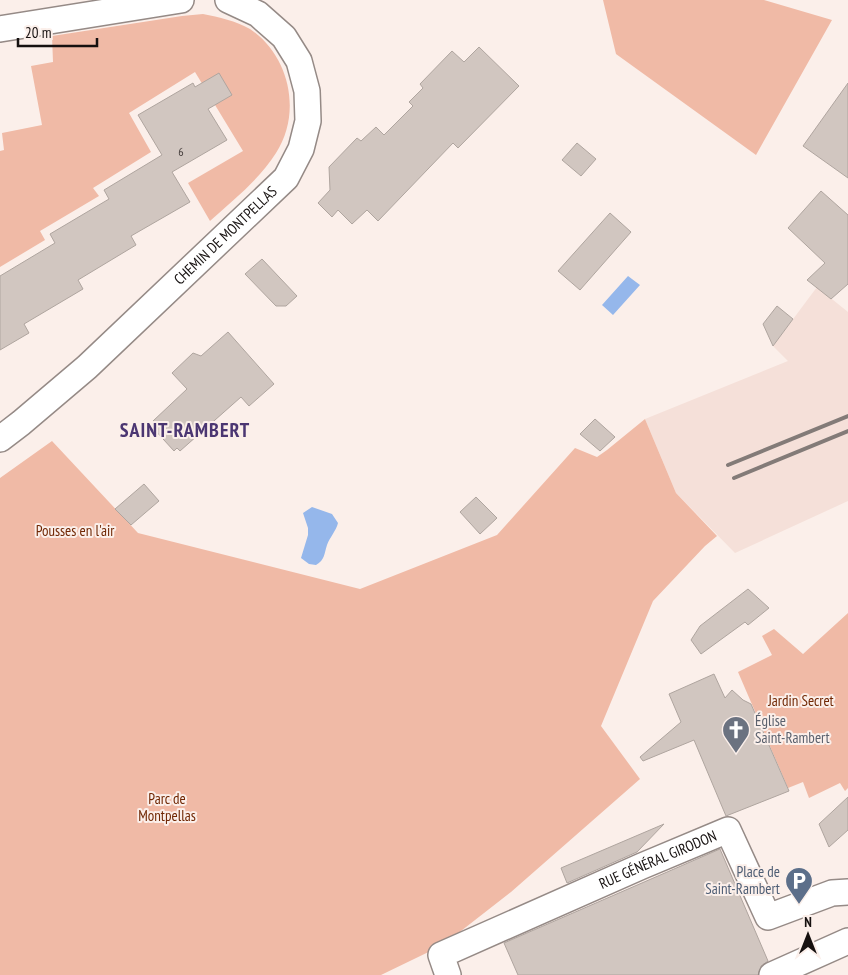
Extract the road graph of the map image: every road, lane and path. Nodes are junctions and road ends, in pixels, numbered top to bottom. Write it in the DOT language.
graph roads {
  1 [pos="182,0"];
  2 [pos="228,0"];
  3 [pos="0,29"];
  4 [pos="0,438"];
  5 [pos="848,892"];
  6 [pos="848,941"];
  7 [pos="448,975"];
  8 [pos="772,975"];
  1 -- 3 [label="street"];
  2 -- 4 [label="street, CHEMIN DE MONTPELLAS"];
  5 -- 7 [label="street, RUE GÉNÉRAL GIRODON"];
  6 -- 8 [label="street"];
}
